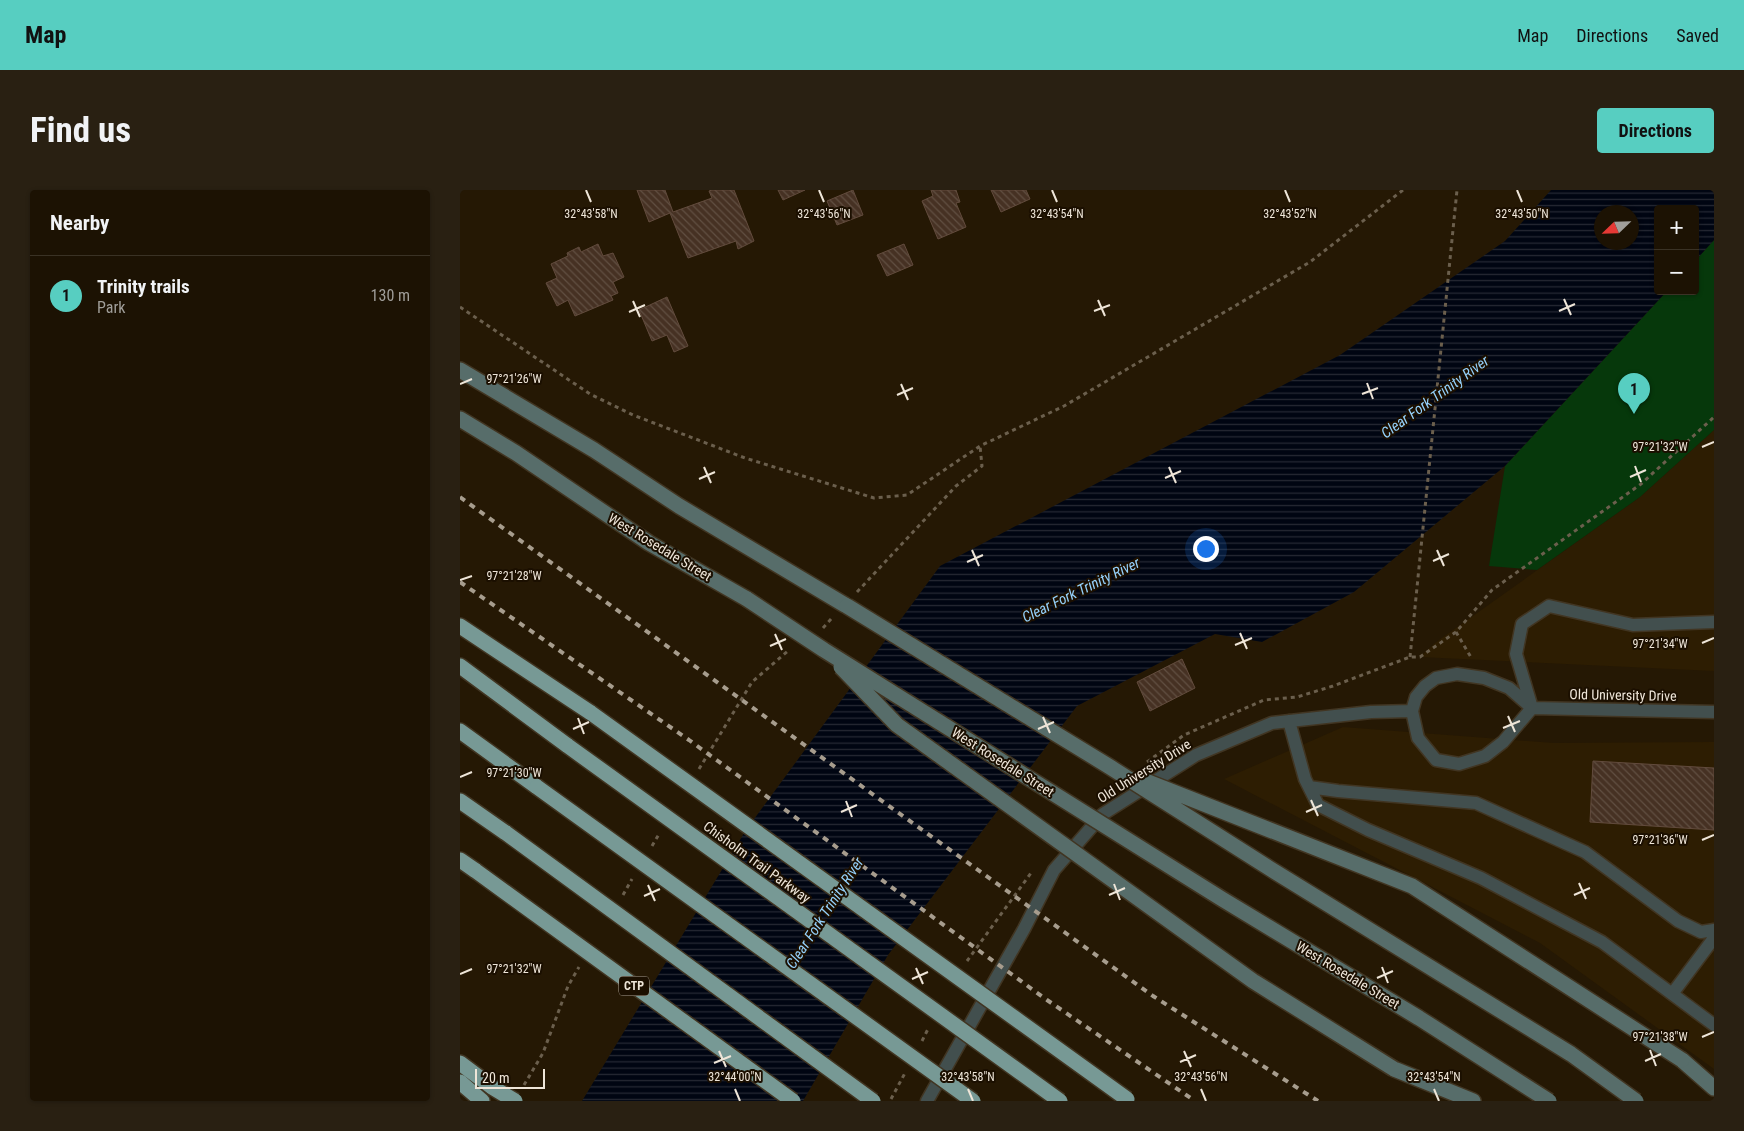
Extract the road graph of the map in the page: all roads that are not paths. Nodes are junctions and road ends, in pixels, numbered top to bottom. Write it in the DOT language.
graph roads {
  1 [pos="460,370"];
  2 [pos="460,419"];
  3 [pos="1714,622"];
  4 [pos="460,626"];
  5 [pos="824,650"];
  6 [pos="460,666"];
  7 [pos="1532,708"];
  8 [pos="1412,711"];
  9 [pos="1714,712"];
  10 [pos="1289,721"];
  11 [pos="460,731"];
  12 [pos="1110,767"];
  13 [pos="1309,787"];
  14 [pos="460,801"];
  15 [pos="460,860"];
  16 [pos="1714,930"];
  17 [pos="1714,938"];
  18 [pos="1672,994"];
  19 [pos="1714,1025"];
  20 [pos="460,1063"];
  21 [pos="460,1082"];
  22 [pos="1714,1088"];
  23 [pos="1129,1100"];
  24 [pos="482,1101"];
  25 [pos="515,1101"];
  26 [pos="793,1101"];
  27 [pos="872,1101"];
  28 [pos="927,1101"];
  29 [pos="973,1101"];
  30 [pos="1060,1101"];
  31 [pos="1473,1101"];
  32 [pos="1549,1101"];
  33 [pos="1636,1101"];
  1 -- 12 [label="main road, bridge"];
  2 -- 5 [label="main road, West Rosedale Street, bridge"];
  3 -- 7 [label="lane"];
  4 -- 23 [label="highway, bridge"];
  5 -- 31 [label="main road, bridge"];
  5 -- 32 [label="main road, West Rosedale Street, bridge"];
  6 -- 30 [label="highway, Chisholm Trail Parkway, bridge"];
  7 -- 8 [label="lane"];
  7 -- 8 [label="lane"];
  7 -- 9 [label="lane, Old University Drive"];
  8 -- 10 [label="lane, Old University Drive"];
  10 -- 13 [label="lane"];
  10 -- 28 [label="lane, Old University Drive"];
  11 -- 29 [label="highway, bridge"];
  12 -- 22 [label="main road, bridge"];
  12 -- 33 [label="main road, bridge"];
  13 -- 16 [label="lane"];
  13 -- 18 [label="lane"];
  14 -- 27 [label="highway, bridge"];
  15 -- 26 [label="highway, CTP, bridge"];
  17 -- 18 [label="lane"];
  18 -- 19 [label="lane"];
  20 -- 25 [label="highway, bridge"];
  21 -- 24 [label="highway"];
}
